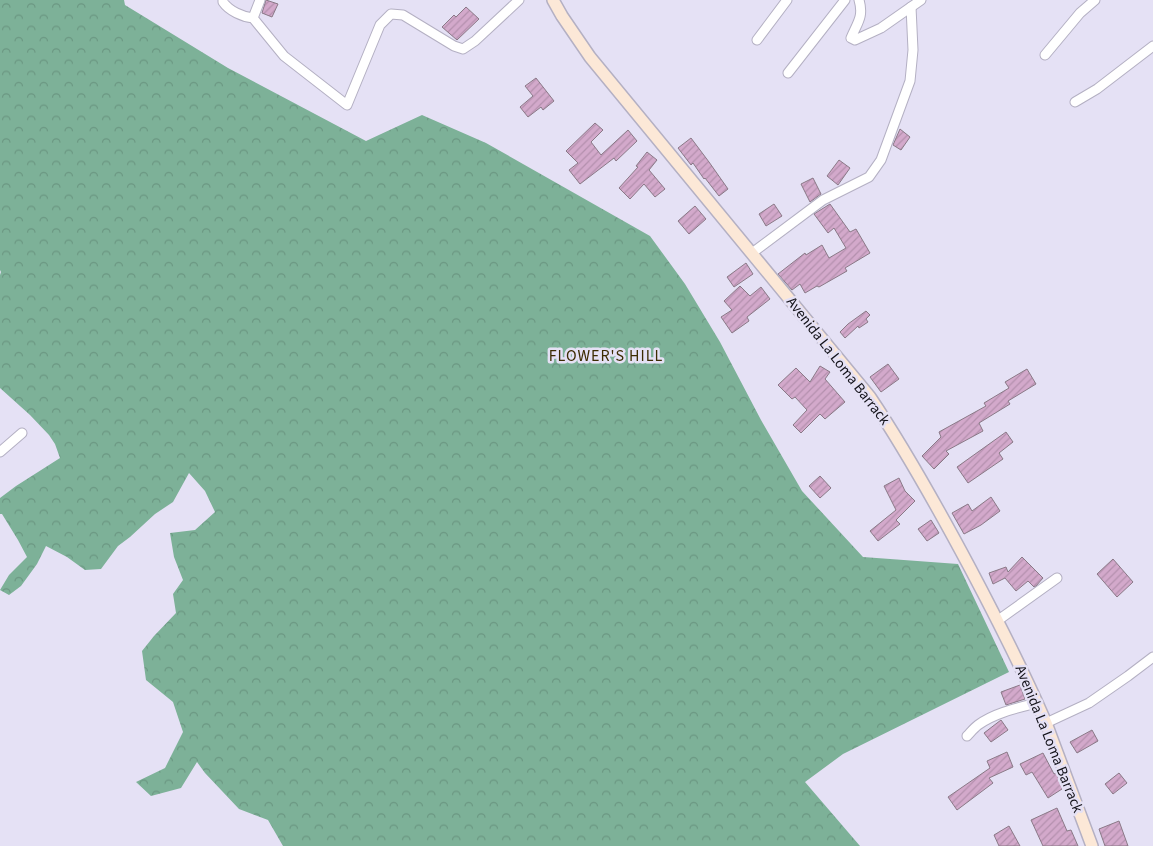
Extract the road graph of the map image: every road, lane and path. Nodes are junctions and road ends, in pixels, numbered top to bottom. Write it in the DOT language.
graph roads {
  1 [pos="224,0"];
  2 [pos="260,0"];
  3 [pos="519,0"];
  4 [pos="553,0"];
  5 [pos="787,0"];
  6 [pos="845,0"];
  7 [pos="859,0"];
  8 [pos="921,0"];
  9 [pos="1095,0"];
  10 [pos="911,7"];
  11 [pos="253,18"];
  12 [pos="757,40"];
  13 [pos="1153,46"];
  14 [pos="1045,55"];
  15 [pos="788,73"];
  16 [pos="1075,102"];
  17 [pos="752,253"];
  18 [pos="22,433"];
  19 [pos="0,452"];
  20 [pos="1057,578"];
  21 [pos="998,621"];
  22 [pos="1153,657"];
  23 [pos="1037,703"];
  24 [pos="1046,723"];
  25 [pos="966,736"];
  26 [pos="1092,846"];
  1 -- 11 [label="street"];
  2 -- 11 [label="street"];
  3 -- 11 [label="street"];
  4 -- 17 [label="main road, Avenida La Loma Barrack"];
  5 -- 12 [label="street"];
  6 -- 15 [label="street"];
  7 -- 10 [label="street"];
  8 -- 10 [label="street"];
  9 -- 14 [label="street"];
  10 -- 17 [label="street"];
  13 -- 16 [label="street"];
  17 -- 21 [label="main road, Avenida La Loma Barrack"];
  18 -- 19 [label="street"];
  20 -- 21 [label="street"];
  21 -- 23 [label="main road, Avenida La Loma Barrack"];
  22 -- 24 [label="street"];
  23 -- 24 [label="main road, Avenida La Loma Barrack"];
  23 -- 25 [label="street"];
  24 -- 26 [label="main road, Avenida La Loma Barrack"];
}
